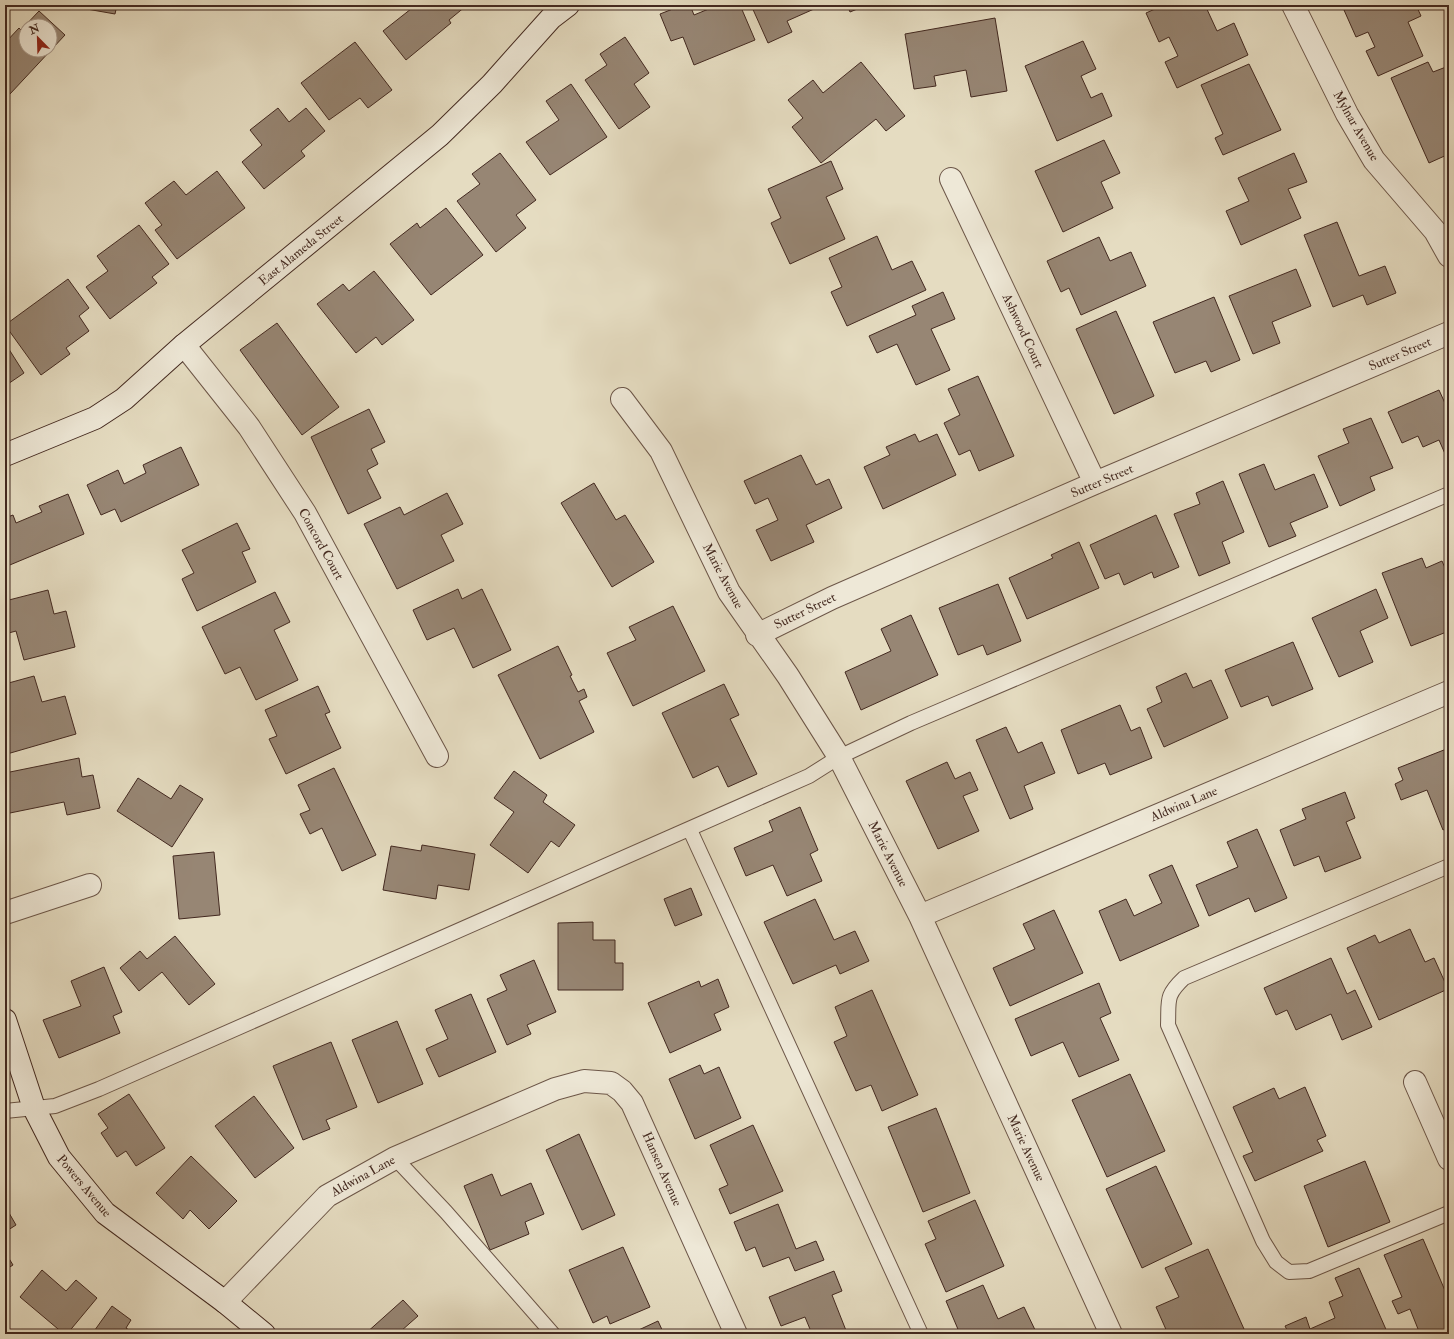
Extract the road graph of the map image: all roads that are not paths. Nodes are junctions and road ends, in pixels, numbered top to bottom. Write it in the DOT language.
graph roads {
  1 [pos="568,5"];
  2 [pos="1293,5"];
  3 [pos="951,179"];
  4 [pos="1449,256"];
  5 [pos="1449,333"];
  6 [pos="184,345"];
  7 [pos="622,399"];
  8 [pos="5,455"];
  9 [pos="1095,483"];
  10 [pos="1449,494"];
  11 [pos="757,635"];
  12 [pos="1449,692"];
  13 [pos="437,756"];
  14 [pos="839,757"];
  15 [pos="690,830"];
  16 [pos="1449,866"];
  17 [pos="90,885"];
  18 [pos="5,913"];
  19 [pos="920,916"];
  20 [pos="5,1020"];
  21 [pos="1415,1082"];
  22 [pos="534,1098"];
  23 [pos="34,1108"];
  24 [pos="5,1111"];
  25 [pos="395,1158"];
  26 [pos="1449,1158"];
  27 [pos="1449,1213"];
  28 [pos="225,1302"];
  29 [pos="264,1334"];
  30 [pos="553,1334"];
  31 [pos="736,1334"];
  32 [pos="921,1334"];
  33 [pos="1111,1334"];
  1 -- 6 [label="street, East Alameda Street"];
  2 -- 4 [label="street, Mylnar Avenue"];
  3 -- 9 [label="street, Ashwood Court"];
  5 -- 9 [label="street, Sutter Street"];
  6 -- 8 [label="street, East Alameda Street"];
  6 -- 13 [label="street, Concord Court"];
  7 -- 11 [label="street, Marie Avenue"];
  9 -- 11 [label="street, Sutter Street"];
  10 -- 14 [label="lane"];
  11 -- 14 [label="street, Marie Avenue"];
  12 -- 19 [label="street, Aldwina Lane"];
  14 -- 15 [label="lane"];
  14 -- 19 [label="street, Marie Avenue"];
  15 -- 23 [label="lane"];
  15 -- 32 [label="lane"];
  16 -- 27 [label="lane"];
  17 -- 18 [label="street"];
  19 -- 33 [label="street, Marie Avenue"];
  20 -- 23 [label="street, Powers Avenue"];
  21 -- 26 [label="street"];
  22 -- 25 [label="street, Aldwina Lane"];
  22 -- 31 [label="street, Hansen Avenue"];
  23 -- 24 [label="lane"];
  23 -- 28 [label="street, Powers Avenue"];
  25 -- 28 [label="street, Aldwina Lane"];
  25 -- 30 [label="lane"];
  28 -- 29 [label="street, Powers Avenue"];
}
